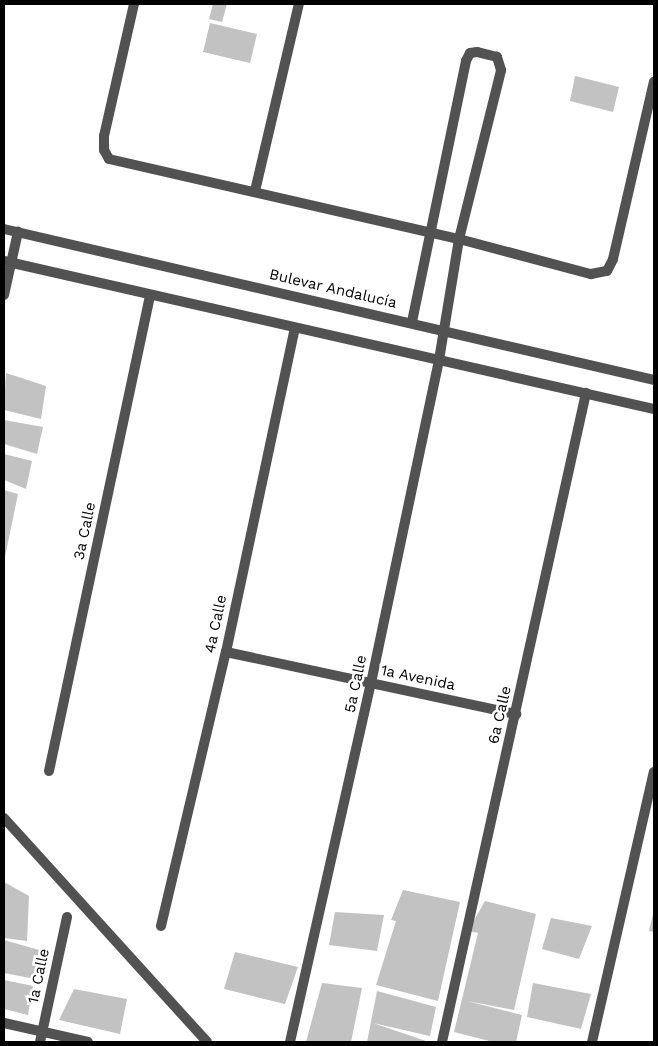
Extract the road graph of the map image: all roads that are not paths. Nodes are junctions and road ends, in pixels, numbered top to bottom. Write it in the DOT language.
graph roads {
  1 [pos="134,4"];
  2 [pos="299,4"];
  3 [pos="654,82"];
  4 [pos="255,191"];
  5 [pos="4,229"];
  6 [pos="18,232"];
  7 [pos="430,233"];
  8 [pos="460,240"];
  9 [pos="7,262"];
  10 [pos="4,295"];
  11 [pos="150,297"];
  12 [pos="412,322"];
  13 [pos="295,328"];
  14 [pos="444,330"];
  15 [pos="439,360"];
  16 [pos="654,380"];
  17 [pos="586,393"];
  18 [pos="654,409"];
  19 [pos="226,652"];
  20 [pos="371,683"];
  21 [pos="516,714"];
  22 [pos="49,771"];
  23 [pos="654,772"];
  24 [pos="4,818"];
  25 [pos="67,917"];
  26 [pos="160,926"];
  27 [pos="4,1024"];
  28 [pos="41,1037"];
  29 [pos="88,1042"];
  30 [pos="207,1042"];
  31 [pos="290,1042"];
  32 [pos="442,1042"];
  33 [pos="592,1042"];
  1 -- 4 [label="street"];
  2 -- 4 [label="street"];
  3 -- 8 [label="street"];
  4 -- 7 [label="street"];
  5 -- 6 [label="street, Bulevar Andalucía"];
  6 -- 9 [label="street"];
  6 -- 12 [label="street, Bulevar Andalucía"];
  7 -- 8 [label="street"];
  7 -- 8 [label="street, 5a Calle"];
  7 -- 12 [label="street"];
  8 -- 14 [label="street, 5a Calle"];
  9 -- 10 [label="street"];
  9 -- 11 [label="street"];
  11 -- 13 [label="street"];
  11 -- 22 [label="street, 3a Calle"];
  12 -- 14 [label="street, Bulevar Andalucía"];
  13 -- 15 [label="street"];
  13 -- 19 [label="street, 4a Calle"];
  14 -- 15 [label="street, 5a Calle"];
  14 -- 16 [label="street, Bulevar Andalucía"];
  15 -- 17 [label="street"];
  15 -- 20 [label="street, 5a Calle"];
  17 -- 18 [label="street"];
  17 -- 21 [label="street, 6a Calle"];
  19 -- 20 [label="street, 1a Avenida"];
  19 -- 26 [label="street, 4a Calle"];
  20 -- 21 [label="street, 1a Avenida"];
  20 -- 31 [label="street, 5a Calle"];
  21 -- 32 [label="street, 6a Calle"];
  23 -- 33 [label="street"];
  24 -- 30 [label="street"];
  25 -- 28 [label="street, 1a Calle"];
  27 -- 28 [label="street"];
  28 -- 29 [label="street"];
}
